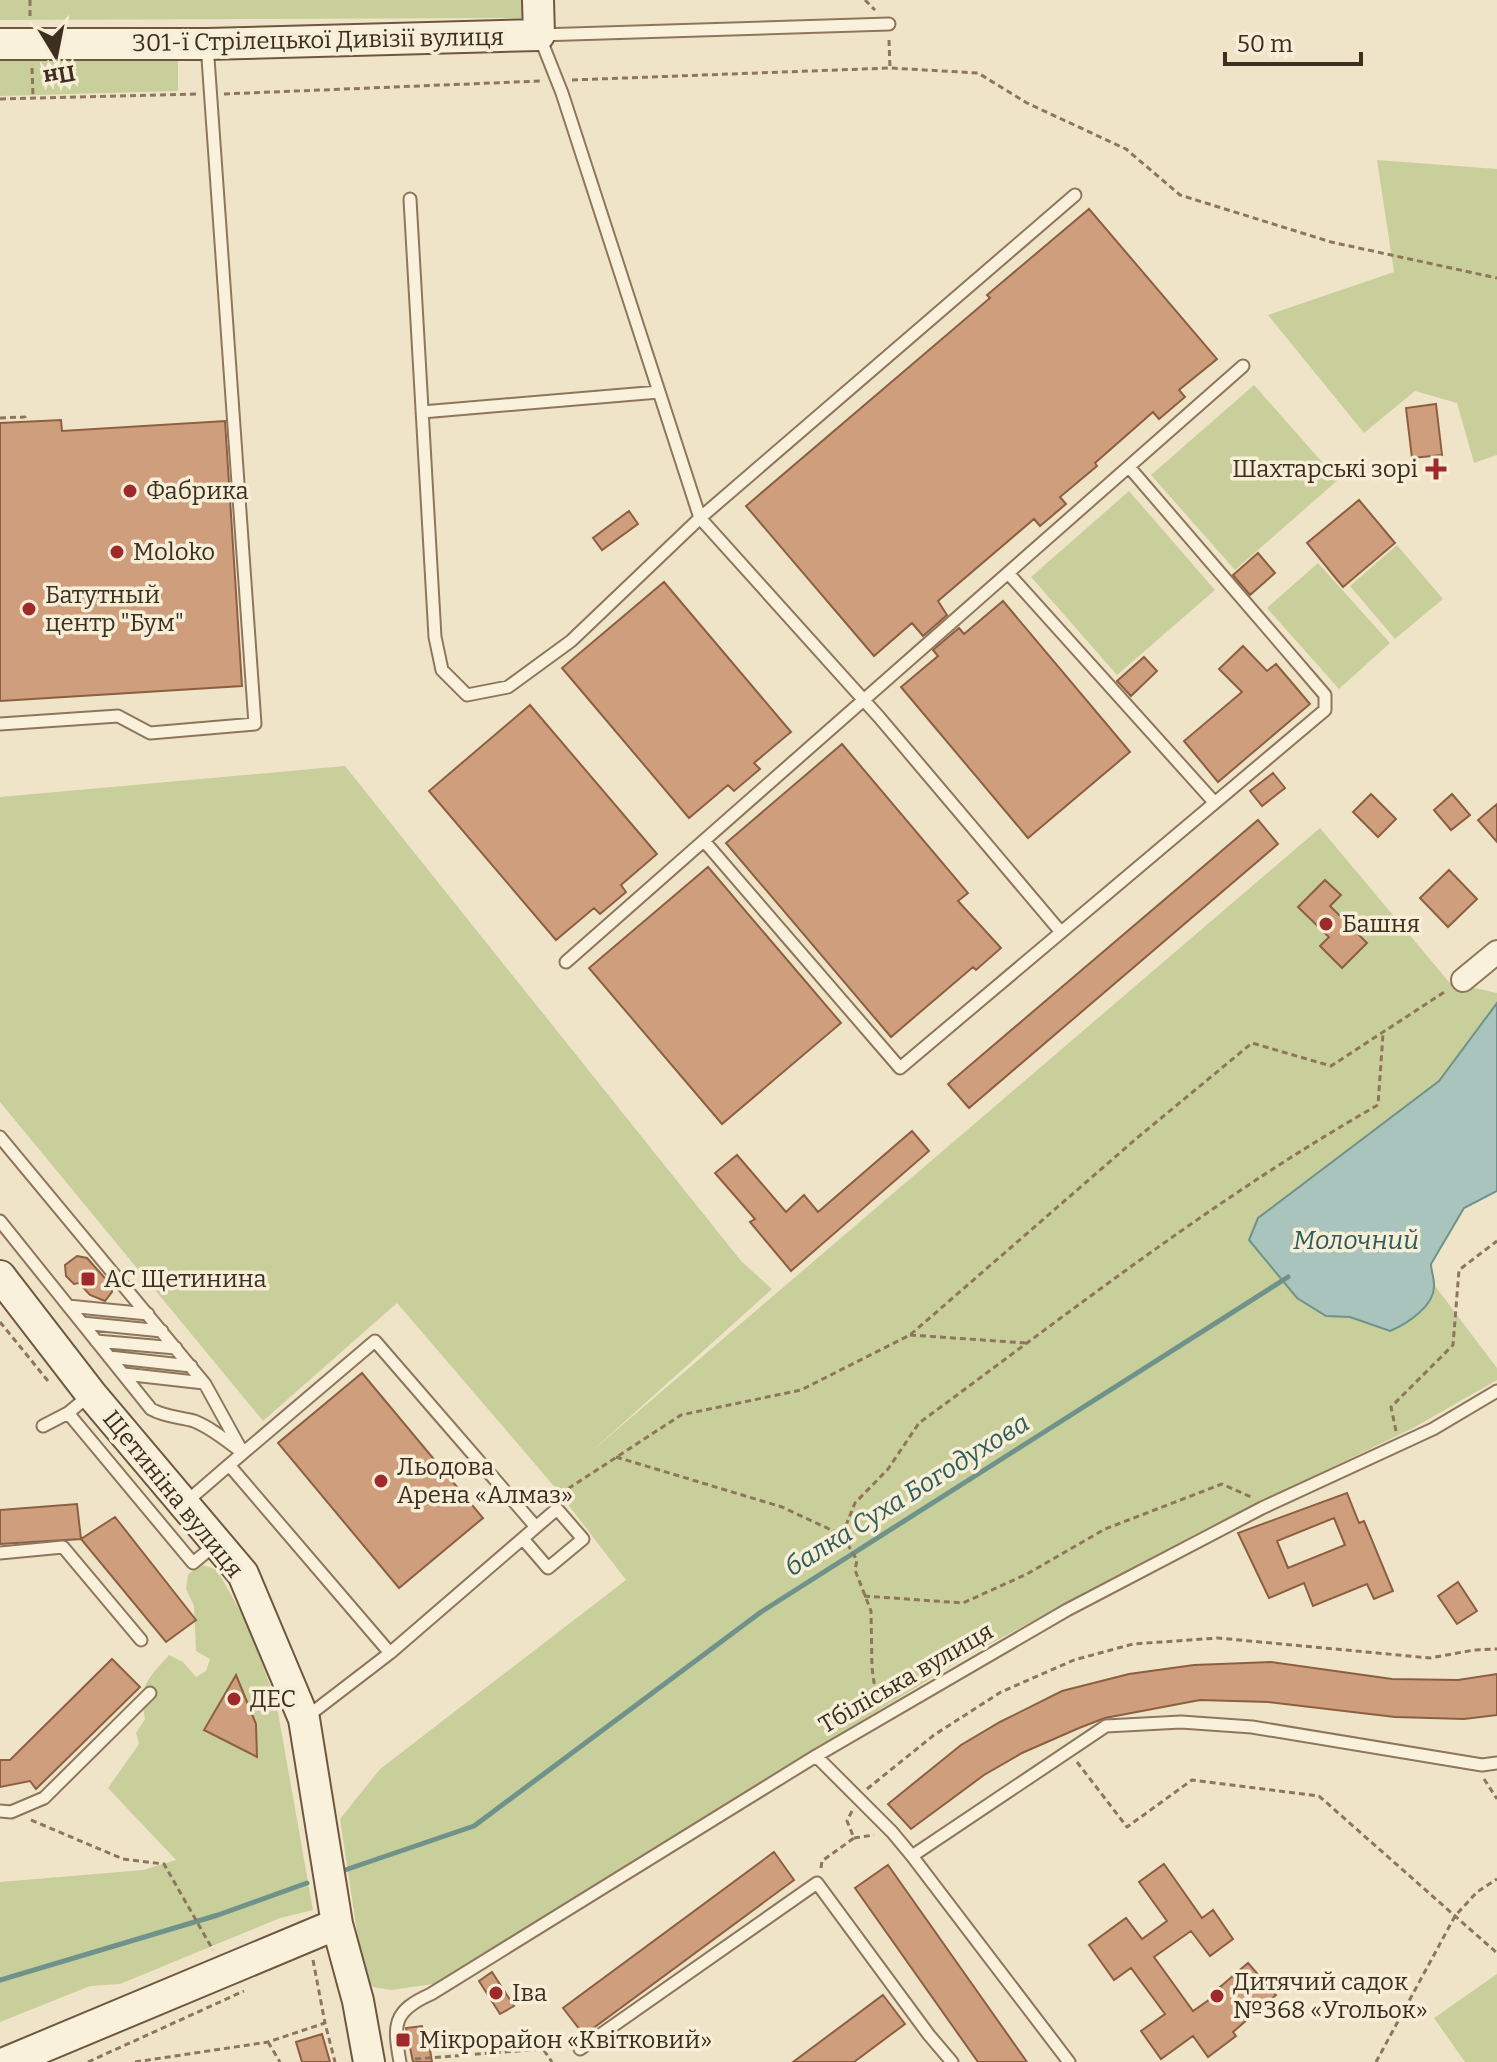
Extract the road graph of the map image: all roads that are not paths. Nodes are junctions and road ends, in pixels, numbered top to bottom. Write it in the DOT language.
graph roads {
  1 [pos="538,0"];
  2 [pos="889,24"];
  3 [pos="539,35"];
  4 [pos="0,44"];
  5 [pos="207,44"];
  6 [pos="1075,195"];
  7 [pos="410,199"];
  8 [pos="1243,366"];
  9 [pos="659,392"];
  10 [pos="422,412"];
  11 [pos="1129,467"];
  12 [pos="700,518"];
  13 [pos="1008,573"];
  14 [pos="864,700"];
  15 [pos="0,724"];
  16 [pos="1214,802"];
  17 [pos="704,841"];
  18 [pos="1060,931"];
  19 [pos="1497,952"];
  20 [pos="566,962"];
  21 [pos="1463,980"];
  22 [pos="0,1137"];
  23 [pos="0,1221"];
  24 [pos="0,1276"];
  25 [pos="68,1306"];
  26 [pos="148,1314"];
  27 [pos="82,1323"];
  28 [pos="162,1331"];
  29 [pos="96,1341"];
  30 [pos="176,1348"];
  31 [pos="109,1357"];
  32 [pos="191,1366"];
  33 [pos="124,1374"];
  34 [pos="204,1383"];
  35 [pos="1497,1391"];
  36 [pos="79,1403"];
  37 [pos="43,1426"];
  38 [pos="243,1453"];
  39 [pos="229,1465"];
  40 [pos="183,1504"];
  41 [pos="536,1527"];
  42 [pos="523,1539"];
  43 [pos="217,1544"];
  44 [pos="0,1553"];
  45 [pos="141,1640"];
  46 [pos="390,1653"];
  47 [pos="150,1693"];
  48 [pos="304,1719"];
  49 [pos="816,1756"];
  50 [pos="1497,1763"];
  51 [pos="6,1812"];
  52 [pos="912,1856"];
  53 [pos="337,1924"];
  54 [pos="580,2049"];
  55 [pos="399,2061"];
  56 [pos="7,2062"];
  57 [pos="369,2062"];
  58 [pos="952,2062"];
  59 [pos="1069,2062"];
  1 -- 3 [label="street"];
  2 -- 3 [label="lane"];
  3 -- 5 [label="street, 301-ї Стрілецької Дивізії вулиця"];
  3 -- 9 [label="lane"];
  4 -- 5 [label="street, 301-ї Стрілецької Дивізії вулиця"];
  5 -- 15 [label="lane"];
  6 -- 12 [label="lane"];
  7 -- 10 [label="lane"];
  8 -- 11 [label="lane"];
  9 -- 10 [label="lane"];
  9 -- 12 [label="lane"];
  10 -- 12 [label="lane"];
  11 -- 13 [label="lane"];
  11 -- 16 [label="lane"];
  12 -- 14 [label="lane"];
  13 -- 14 [label="lane"];
  13 -- 16 [label="lane"];
  14 -- 17 [label="lane"];
  14 -- 18 [label="lane"];
  16 -- 18 [label="lane"];
  17 -- 18 [label="lane"];
  17 -- 20 [label="lane"];
  19 -- 21 [label="street"];
  22 -- 26 [label="lane"];
  23 -- 25 [label="lane"];
  24 -- 36 [label="street, Щетиніна вулиця"];
  25 -- 26 [label="lane"];
  25 -- 27 [label="lane"];
  26 -- 28 [label="lane"];
  27 -- 28 [label="lane"];
  27 -- 29 [label="lane"];
  28 -- 30 [label="lane"];
  29 -- 30 [label="lane"];
  29 -- 31 [label="lane"];
  30 -- 32 [label="lane"];
  31 -- 32 [label="lane"];
  31 -- 33 [label="lane"];
  32 -- 34 [label="lane"];
  33 -- 34 [label="lane"];
  33 -- 38 [label="lane"];
  34 -- 38 [label="lane"];
  35 -- 49 [label="lane, Тбіліська вулиця"];
  36 -- 37 [label="lane"];
  36 -- 40 [label="street, Щетиніна вулиця"];
  36 -- 43 [label="lane"];
  38 -- 39 [label="lane"];
  38 -- 41 [label="lane"];
  39 -- 40 [label="lane"];
  39 -- 46 [label="lane"];
  40 -- 43 [label="street, Щетиніна вулиця"];
  41 -- 42 [label="lane"];
  41 -- 42 [label="lane"];
  42 -- 46 [label="lane"];
  43 -- 48 [label="street, Щетиніна вулиця"];
  44 -- 45 [label="lane"];
  46 -- 48 [label="lane"];
  47 -- 51 [label="lane"];
  48 -- 53 [label="street, Щетиніна вулиця"];
  49 -- 52 [label="lane"];
  49 -- 55 [label="lane, Тбіліська вулиця"];
  50 -- 52 [label="lane"];
  52 -- 59 [label="lane"];
  53 -- 56 [label="street"];
  53 -- 57 [label="street, Щетиніна вулиця"];
  54 -- 58 [label="lane"];
}
